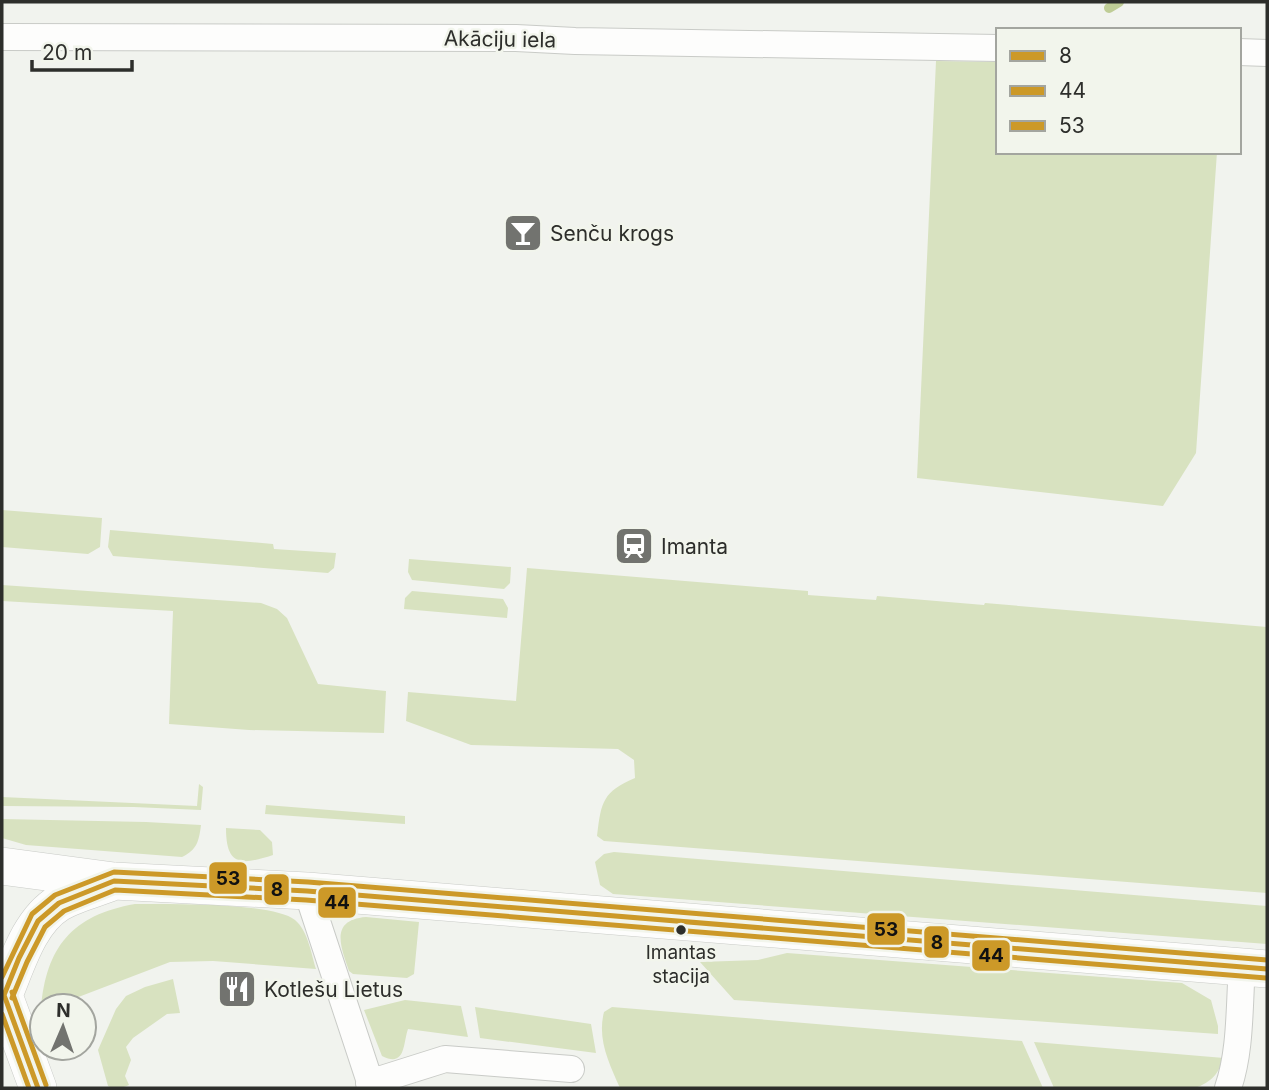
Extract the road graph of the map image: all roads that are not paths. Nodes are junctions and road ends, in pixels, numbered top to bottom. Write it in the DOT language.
graph roads {
  1 [pos="2,37"];
  2 [pos="996,48"];
  3 [pos="1241,52"];
  4 [pos="1267,52"];
  5 [pos="2,866"];
  6 [pos="114,881"];
  7 [pos="307,891"];
  8 [pos="1254,968"];
  9 [pos="3,992"];
  10 [pos="571,1069"];
  11 [pos="371,1085"];
  12 [pos="38,1088"];
  13 [pos="1228,1088"];
  1 -- 2 [label="street, Akāciju iela"];
  3 -- 4 [label="street"];
  5 -- 6 [label="street"];
  6 -- 7 [label="street"];
  6 -- 9 [label="street"];
  7 -- 8 [label="street"];
  7 -- 11 [label="street"];
  8 -- 13 [label="street"];
  9 -- 12 [label="street"];
  10 -- 11 [label="street"];
}
